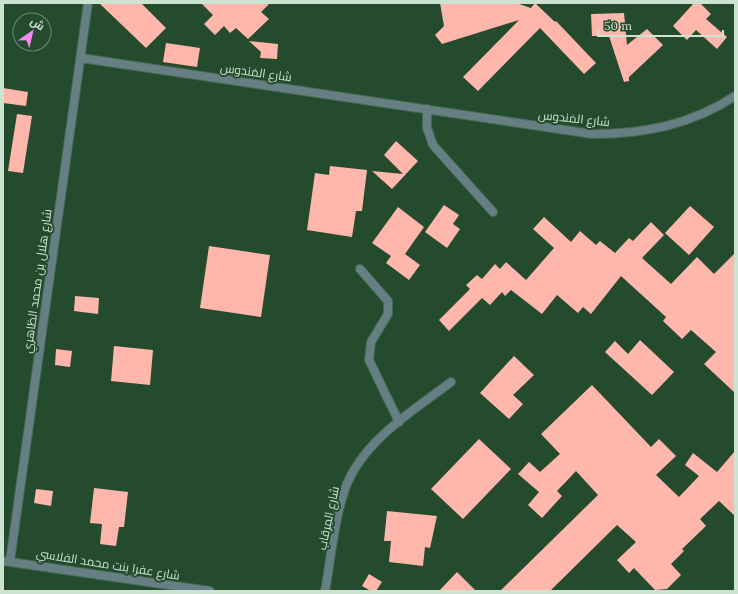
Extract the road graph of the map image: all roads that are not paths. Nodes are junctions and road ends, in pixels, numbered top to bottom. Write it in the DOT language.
graph roads {
  1 [pos="88,3"];
  2 [pos="81,58"];
  3 [pos="735,96"];
  4 [pos="427,109"];
  5 [pos="493,212"];
  6 [pos="360,270"];
  7 [pos="451,382"];
  8 [pos="399,422"];
  9 [pos="6,561"];
  10 [pos="210,591"];
  11 [pos="325,591"];
  1 -- 2 [label="street, شارع هلال بن محمد الظاهري"];
  2 -- 4 [label="street, شارع المَندوس"];
  2 -- 9 [label="street, شارع هلال بن محمد الظاهري"];
  3 -- 4 [label="street, شارع المَندوس"];
  4 -- 5 [label="street"];
  6 -- 8 [label="street"];
  7 -- 8 [label="street, شارع المِرقاب"];
  8 -- 11 [label="street, شارع المِرقاب"];
  9 -- 10 [label="street, شارع عفرا بنت محمد الفلاسي"];
}
